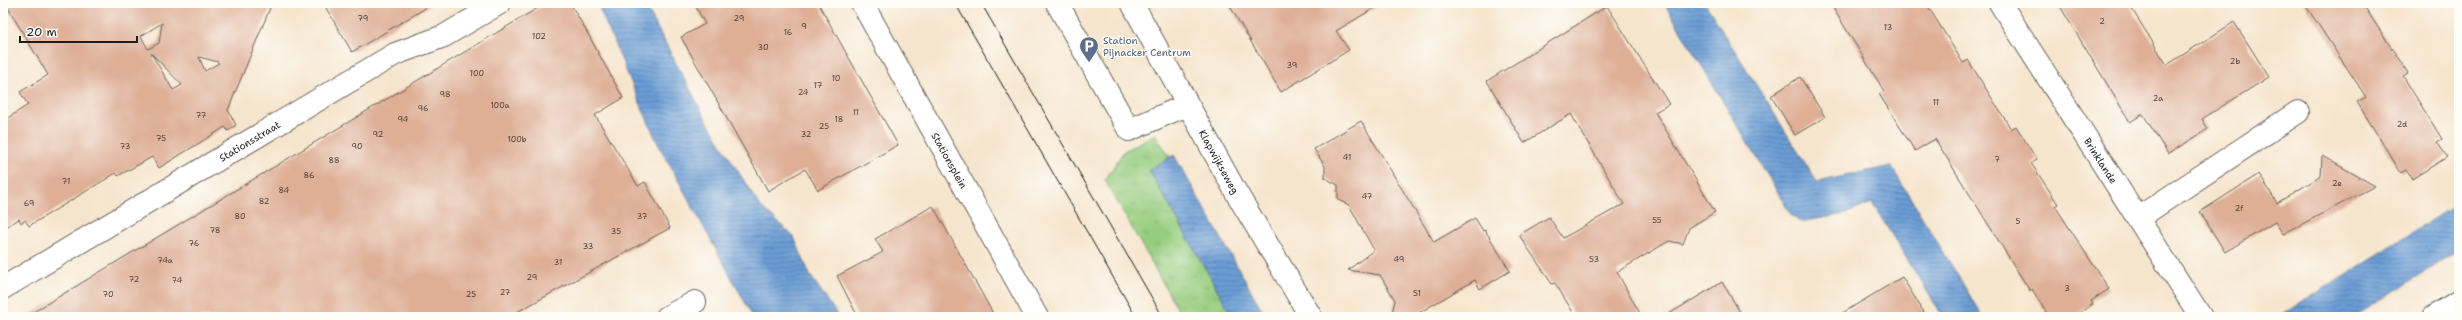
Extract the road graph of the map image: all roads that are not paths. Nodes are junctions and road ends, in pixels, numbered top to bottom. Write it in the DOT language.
graph roads {
  1 [pos="500,3"];
  2 [pos="862,3"];
  3 [pos="1057,3"];
  4 [pos="1132,3"];
  5 [pos="2000,3"];
  6 [pos="1187,105"];
  7 [pos="2298,112"];
  8 [pos="2138,218"];
  9 [pos="3,288"];
  10 [pos="695,302"];
  11 [pos="2458,302"];
  12 [pos="667,317"];
  13 [pos="1037,317"];
  14 [pos="1311,317"];
  15 [pos="2202,317"];
  16 [pos="2433,317"];
  1 -- 9 [label="street, Stationsstraat"];
  2 -- 13 [label="street, Stationsplein"];
  3 -- 6 [label="street"];
  4 -- 6 [label="street, Klapwijkseweg"];
  5 -- 8 [label="street, Brinklande"];
  6 -- 14 [label="street, Klapwijkseweg"];
  7 -- 8 [label="street"];
  8 -- 15 [label="street, Brinklande"];
  10 -- 12 [label="street"];
  11 -- 16 [label="street"];
}
